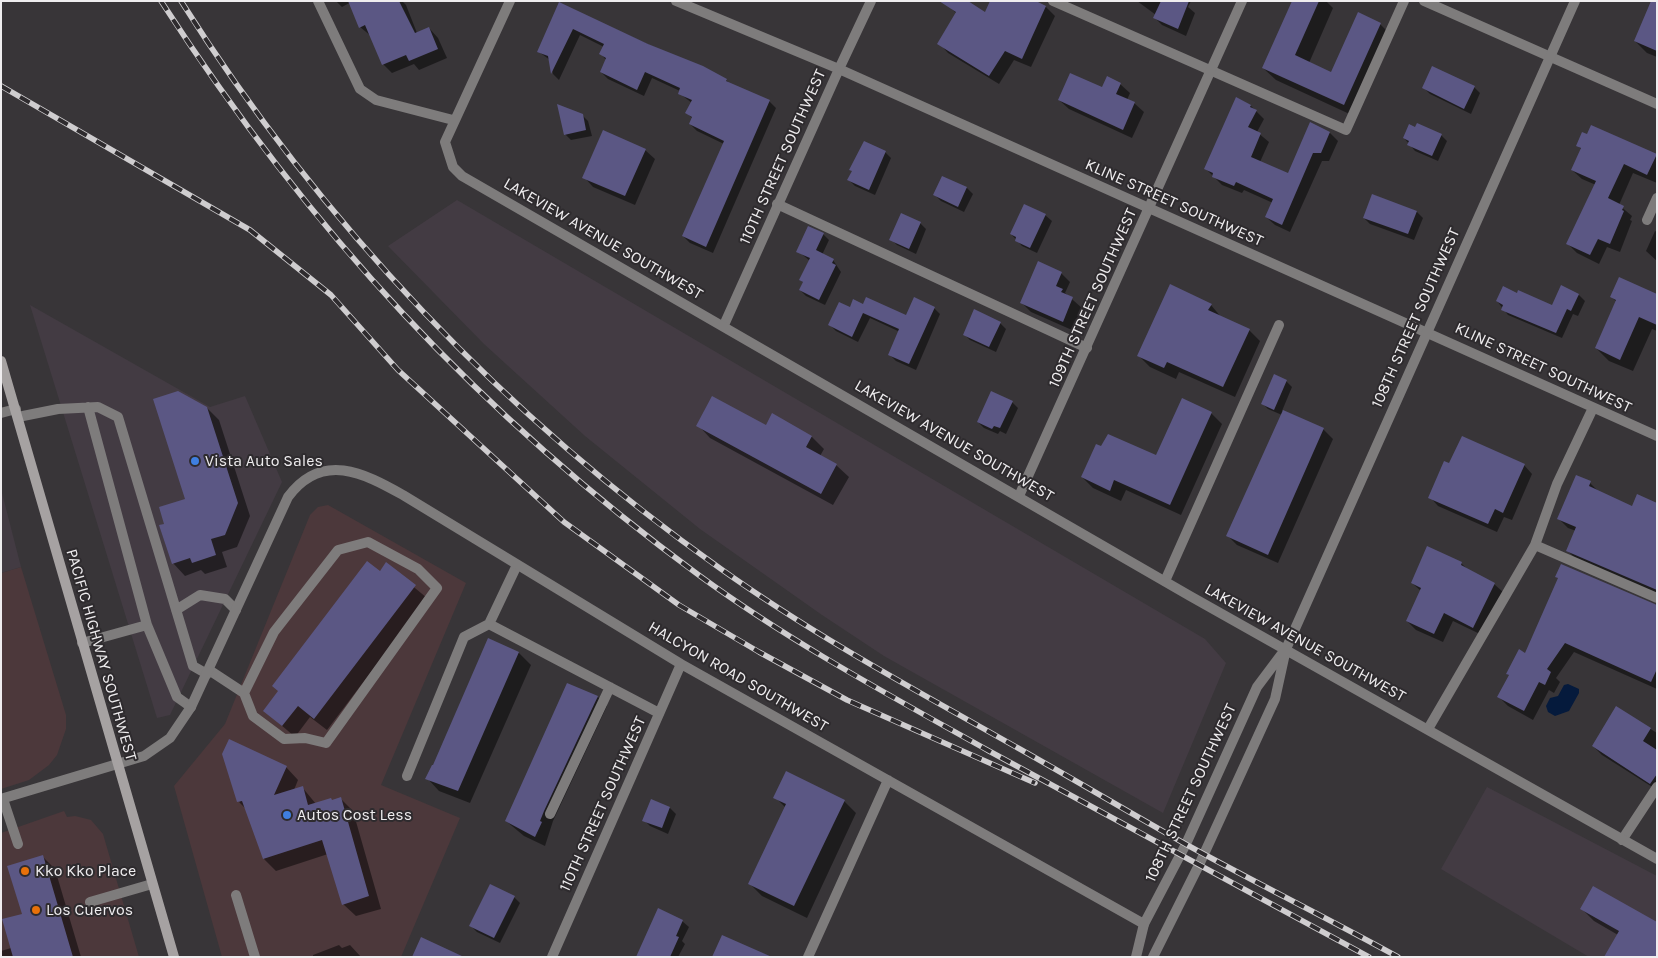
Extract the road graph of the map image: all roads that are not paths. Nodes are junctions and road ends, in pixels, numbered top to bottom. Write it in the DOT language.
graph roads {
  1 [pos="318,1"];
  2 [pos="510,1"];
  3 [pos="676,1"];
  4 [pos="872,1"];
  5 [pos="1053,1"];
  6 [pos="1242,1"];
  7 [pos="1404,1"];
  8 [pos="1424,1"];
  9 [pos="1575,1"];
  10 [pos="1550,58"];
  11 [pos="839,69"];
  12 [pos="1211,71"];
  13 [pos="1657,104"];
  14 [pos="453,120"];
  15 [pos="1657,198"];
  16 [pos="778,204"];
  17 [pos="1150,209"];
  18 [pos="1647,220"];
  19 [pos="1279,324"];
  20 [pos="724,326"];
  21 [pos="1426,331"];
  22 [pos="1087,348"];
  23 [pos="1,361"];
  24 [pos="88,407"];
  25 [pos="1592,408"];
  26 [pos="1,413"];
  27 [pos="17,413"];
  28 [pos="1657,436"];
  29 [pos="1019,496"];
  30 [pos="1535,545"];
  31 [pos="517,564"];
  32 [pos="1165,581"];
  33 [pos="1657,598"];
  34 [pos="176,610"];
  35 [pos="236,610"];
  36 [pos="489,624"];
  37 [pos="147,625"];
  38 [pos="82,643"];
  39 [pos="1286,649"];
  40 [pos="681,664"];
  41 [pos="208,672"];
  42 [pos="610,687"];
  43 [pos="244,693"];
  44 [pos="191,707"];
  45 [pos="659,713"];
  46 [pos="1428,729"];
  47 [pos="117,765"];
  48 [pos="407,776"];
  49 [pos="888,780"];
  50 [pos="1657,787"];
  51 [pos="2,799"];
  52 [pos="550,814"];
  53 [pos="1622,840"];
  54 [pos="18,844"];
  55 [pos="1657,859"];
  56 [pos="152,884"];
  57 [pos="236,895"];
  58 [pos="90,902"];
  59 [pos="1144,924"];
  60 [pos="174,957"];
  61 [pos="255,957"];
  62 [pos="552,957"];
  63 [pos="808,957"];
  64 [pos="1136,957"];
  65 [pos="1154,957"];
  1 -- 14 [label="street"];
  2 -- 14 [label="street, LAKEVIEW AVENUE SOUTHWEST"];
  3 -- 11 [label="street, KLINE STREET SOUTHWEST"];
  4 -- 11 [label="street, 110TH STREET SOUTHWEST"];
  5 -- 12 [label="street"];
  6 -- 12 [label="street, 109TH STREET SOUTHWEST"];
  7 -- 12 [label="street"];
  8 -- 10 [label="street"];
  9 -- 10 [label="street, 108TH STREET SOUTHWEST"];
  10 -- 13 [label="street"];
  10 -- 21 [label="street, 108TH STREET SOUTHWEST"];
  11 -- 16 [label="street, 110TH STREET SOUTHWEST"];
  11 -- 17 [label="street, KLINE STREET SOUTHWEST"];
  12 -- 17 [label="street, 109TH STREET SOUTHWEST"];
  14 -- 20 [label="street, LAKEVIEW AVENUE SOUTHWEST"];
  15 -- 18 [label="street"];
  16 -- 20 [label="street, 110TH STREET SOUTHWEST"];
  16 -- 22 [label="street"];
  17 -- 21 [label="street, KLINE STREET SOUTHWEST"];
  17 -- 22 [label="street, 109TH STREET SOUTHWEST"];
  19 -- 32 [label="street"];
  20 -- 29 [label="street, LAKEVIEW AVENUE SOUTHWEST"];
  21 -- 25 [label="street, KLINE STREET SOUTHWEST"];
  21 -- 39 [label="street, 108TH STREET SOUTHWEST"];
  22 -- 29 [label="street, 109TH STREET SOUTHWEST"];
  23 -- 27 [label="main road, PACIFIC HIGHWAY SOUTHWEST"];
  24 -- 27 [label="street"];
  24 -- 34 [label="street"];
  24 -- 37 [label="street"];
  25 -- 28 [label="street, KLINE STREET SOUTHWEST"];
  25 -- 30 [label="street"];
  26 -- 27 [label="street"];
  27 -- 38 [label="main road, PACIFIC HIGHWAY SOUTHWEST"];
  29 -- 32 [label="street, LAKEVIEW AVENUE SOUTHWEST"];
  30 -- 33 [label="street"];
  30 -- 46 [label="street"];
  31 -- 35 [label="street, HALCYON ROAD SOUTHWEST"];
  31 -- 36 [label="street"];
  31 -- 40 [label="street, HALCYON ROAD SOUTHWEST"];
  32 -- 39 [label="street, LAKEVIEW AVENUE SOUTHWEST"];
  34 -- 35 [label="street"];
  34 -- 41 [label="street"];
  35 -- 41 [label="street"];
  36 -- 42 [label="street"];
  36 -- 48 [label="street"];
  37 -- 38 [label="street"];
  37 -- 44 [label="street"];
  38 -- 47 [label="main road, PACIFIC HIGHWAY SOUTHWEST"];
  39 -- 46 [label="street, LAKEVIEW AVENUE SOUTHWEST"];
  39 -- 59 [label="street, 108TH STREET SOUTHWEST"];
  39 -- 65 [label="street, 108TH STREET SOUTHWEST"];
  40 -- 45 [label="street, 110TH STREET SOUTHWEST"];
  40 -- 49 [label="street, HALCYON ROAD SOUTHWEST"];
  41 -- 43 [label="street"];
  41 -- 44 [label="street"];
  42 -- 45 [label="street"];
  42 -- 52 [label="street"];
  43 -- 43 [label="street"];
  44 -- 47 [label="street"];
  45 -- 62 [label="street, 110TH STREET SOUTHWEST"];
  46 -- 53 [label="street, LAKEVIEW AVENUE SOUTHWEST"];
  47 -- 51 [label="street"];
  47 -- 56 [label="main road, PACIFIC HIGHWAY SOUTHWEST"];
  49 -- 59 [label="street, HALCYON ROAD SOUTHWEST"];
  49 -- 63 [label="street"];
  50 -- 53 [label="street"];
  51 -- 54 [label="street"];
  53 -- 55 [label="street, LAKEVIEW AVENUE SOUTHWEST"];
  56 -- 58 [label="street"];
  56 -- 60 [label="main road, PACIFIC HIGHWAY SOUTHWEST"];
  57 -- 61 [label="street"];
  59 -- 64 [label="street, 108TH STREET SOUTHWEST"];
}
